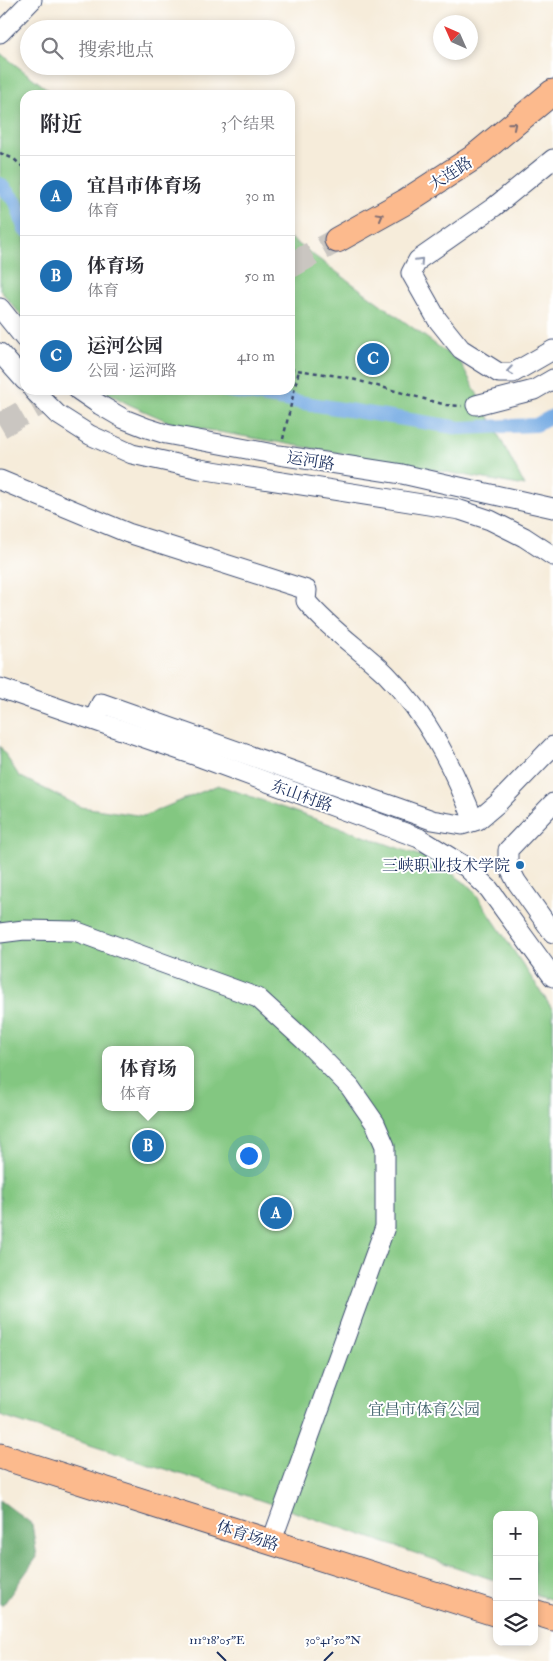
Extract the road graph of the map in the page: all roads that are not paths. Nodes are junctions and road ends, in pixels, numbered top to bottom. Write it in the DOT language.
graph roads {
  1 [pos="32,0"];
  2 [pos="0,33"];
  3 [pos="553,92"];
  4 [pos="553,159"];
  5 [pos="337,240"];
  6 [pos="0,308"];
  7 [pos="20,333"];
  8 [pos="553,350"];
  9 [pos="0,352"];
  10 [pos="20,375"];
  11 [pos="553,379"];
  12 [pos="37,395"];
  13 [pos="85,395"];
  14 [pos="476,405"];
  15 [pos="0,480"];
  16 [pos="553,508"];
  17 [pos="553,556"];
  18 [pos="0,688"];
  19 [pos="94,720"];
  20 [pos="553,746"];
  21 [pos="553,803"];
  22 [pos="474,822"];
  23 [pos="0,933"];
  24 [pos="553,933"];
  25 [pos="553,977"];
  26 [pos="0,1444"];
  27 [pos="0,1456"];
  28 [pos="275,1532"];
  29 [pos="493,1600"];
  30 [pos="493,1613"];
  31 [pos="538,1613"];
  32 [pos="553,1618"];
  33 [pos="538,1627"];
  34 [pos="553,1631"];
  1 -- 2 [label="street"];
  5 -- 3 [label="main road, 大连路, one-way"];
  8 -- 4 [label="street, one-way"];
  6 -- 7 [label="street"];
  9 -- 10 [label="street"];
  11 -- 14 [label="street"];
  12 -- 17 [label="street"];
  13 -- 16 [label="street, 运河路"];
  15 -- 22 [label="street"];
  18 -- 19 [label="street, 东山村路"];
  19 -- 22 [label="street"];
  19 -- 25 [label="street, 东山村路"];
  20 -- 22 [label="street"];
  21 -- 24 [label="street"];
  23 -- 28 [label="street"];
  26 -- 28 [label="main road, 体育场路"];
  27 -- 30 [label="main road, 体育场路"];
  28 -- 29 [label="main road, 体育场路"];
  31 -- 32 [label="main road"];
  33 -- 34 [label="main road"];
}
